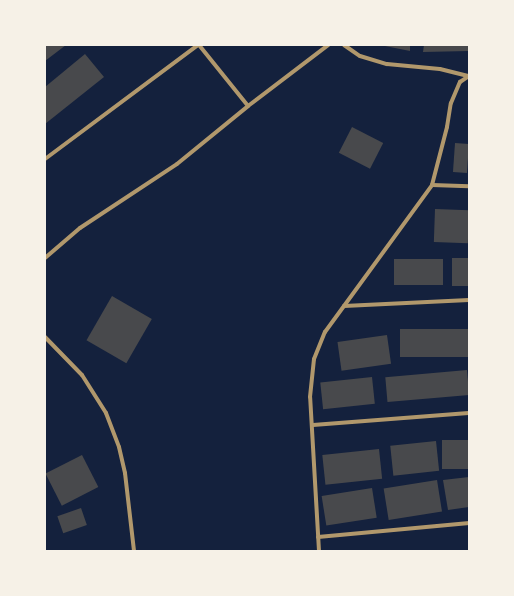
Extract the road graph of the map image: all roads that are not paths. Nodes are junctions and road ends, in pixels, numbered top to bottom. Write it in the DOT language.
graph roads {
  1 [pos="199,45"];
  2 [pos="328,45"];
  3 [pos="344,45"];
  4 [pos="469,76"];
  5 [pos="248,106"];
  6 [pos="45,160"];
  7 [pos="432,185"];
  8 [pos="469,186"];
  9 [pos="45,258"];
  10 [pos="469,300"];
  11 [pos="344,306"];
  12 [pos="45,337"];
  13 [pos="469,413"];
  14 [pos="313,425"];
  15 [pos="469,523"];
  16 [pos="318,537"];
  17 [pos="134,551"];
  18 [pos="318,551"];
  1 -- 5 [label="street"];
  1 -- 6 [label="street"];
  2 -- 5 [label="street"];
  3 -- 4 [label="street"];
  4 -- 7 [label="street"];
  5 -- 9 [label="street"];
  7 -- 8 [label="street"];
  7 -- 11 [label="street"];
  10 -- 11 [label="street"];
  11 -- 14 [label="street"];
  12 -- 17 [label="street"];
  13 -- 14 [label="street"];
  14 -- 16 [label="street"];
  15 -- 16 [label="street"];
  16 -- 18 [label="street"];
}
